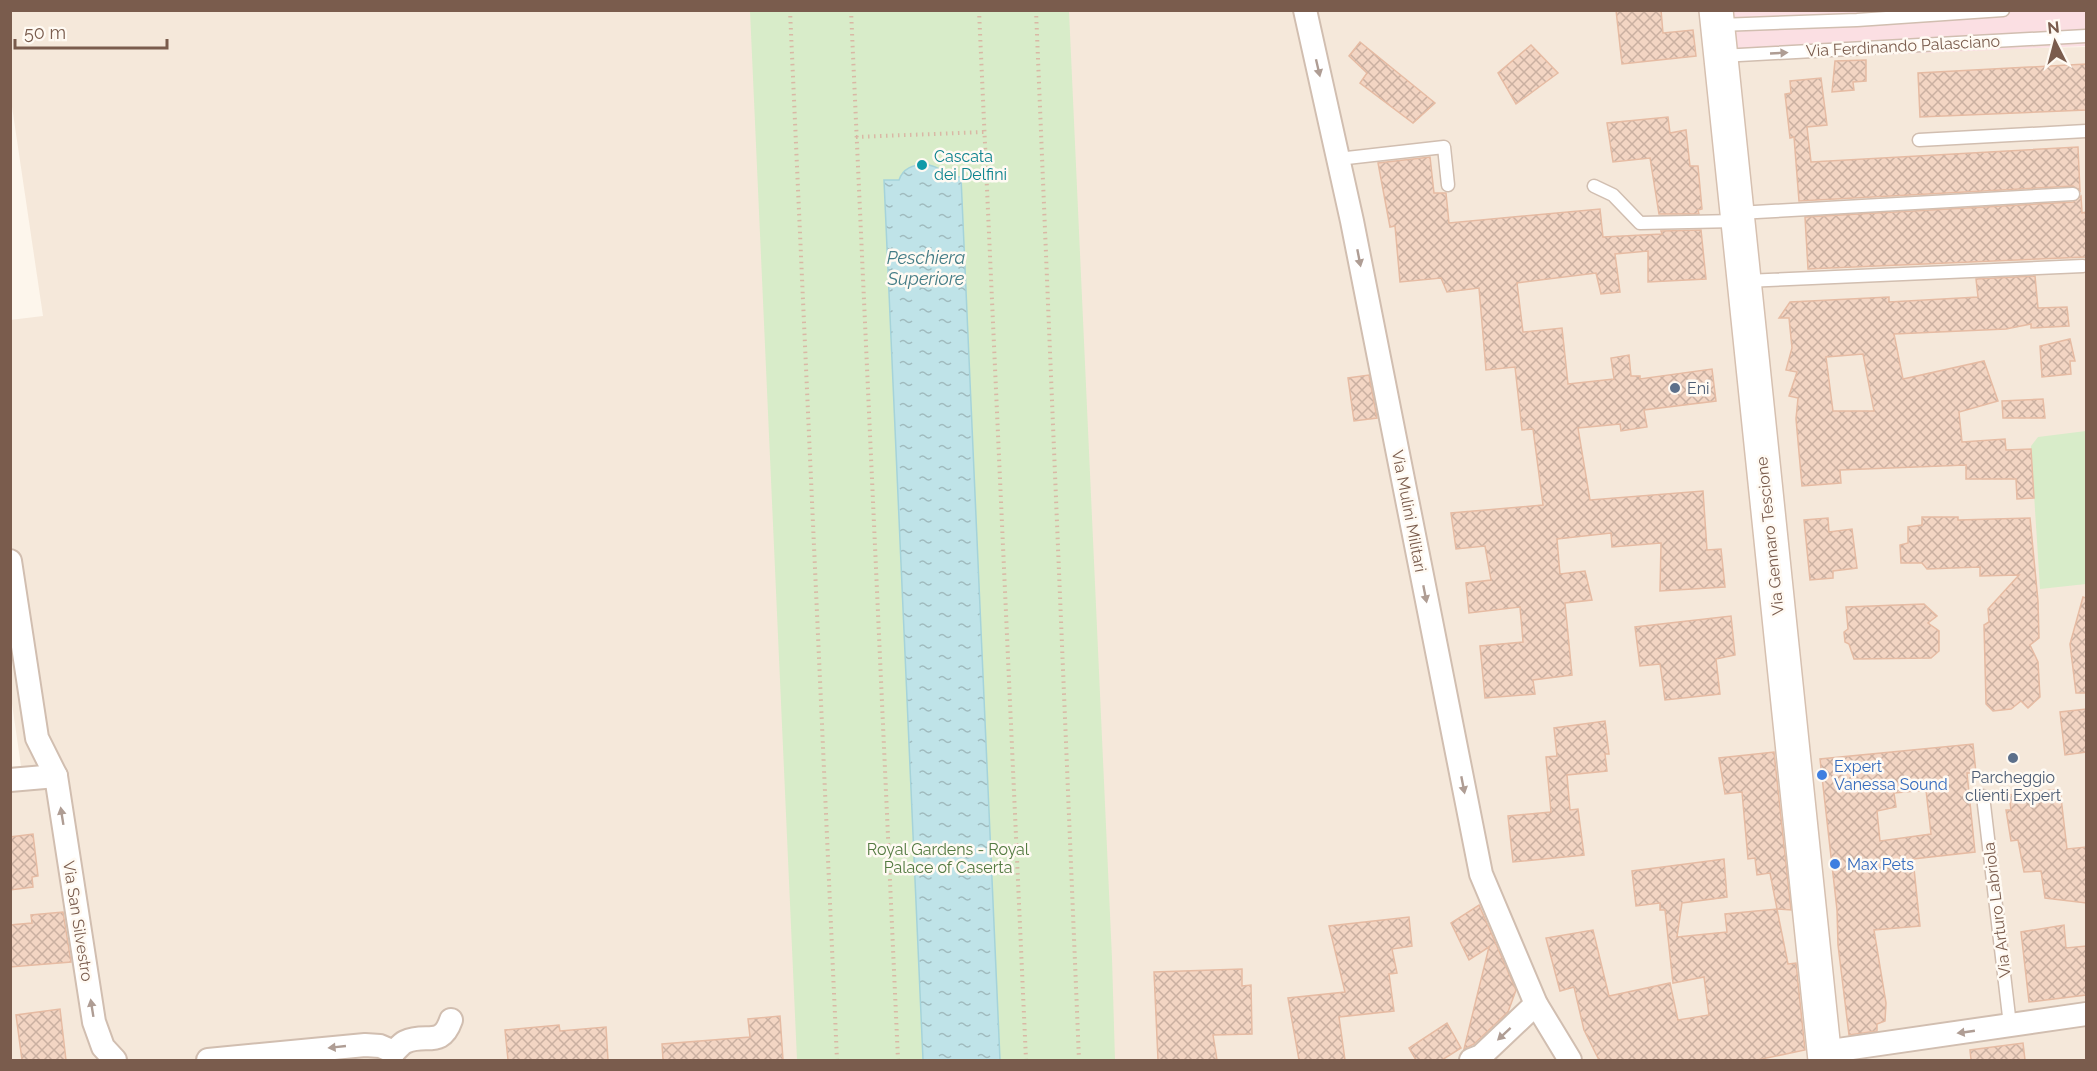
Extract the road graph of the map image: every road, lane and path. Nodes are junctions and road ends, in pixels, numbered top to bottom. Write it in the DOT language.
graph roads {
  1 [pos="790,10"];
  2 [pos="851,10"];
  3 [pos="979,10"];
  4 [pos="1036,10"];
  5 [pos="1305,10"];
  6 [pos="1897,10"];
  7 [pos="2002,10"];
  8 [pos="1882,18"];
  9 [pos="1718,30"];
  10 [pos="2086,36"];
  11 [pos="2086,131"];
  12 [pos="984,132"];
  13 [pos="856,137"];
  14 [pos="1919,140"];
  15 [pos="1338,159"];
  16 [pos="1448,185"];
  17 [pos="1594,186"];
  18 [pos="2073,194"];
  19 [pos="1737,217"];
  20 [pos="2083,266"];
  21 [pos="1744,281"];
  22 [pos="10,561"];
  23 [pos="56,776"];
  24 [pos="10,780"];
  25 [pos="1983,796"];
  26 [pos="1536,1004"];
  27 [pos="2086,1014"];
  28 [pos="451,1020"];
  29 [pos="2010,1025"];
  30 [pos="395,1056"];
  31 [pos="1820,1058"];
  32 [pos="115,1060"];
  33 [pos="208,1060"];
  34 [pos="837,1060"];
  35 [pos="898,1060"];
  36 [pos="1026,1060"];
  37 [pos="1079,1060"];
  38 [pos="1471,1060"];
  39 [pos="1570,1060"];
  1 -- 34 [label="path"];
  2 -- 13 [label="path"];
  3 -- 12 [label="path"];
  4 -- 37 [label="path"];
  5 -- 15 [label="street, Via Mulini Militari, one-way"];
  6 -- 8 [label="lane"];
  7 -- 8 [label="lane, Via Ferdinando Palasciano"];
  8 -- 9 [label="lane, Via Ferdinando Palasciano"];
  9 -- 10 [label="lane, Via Ferdinando Palasciano, one-way"];
  9 -- 19 [label="street, Via Gennaro Tescione"];
  11 -- 14 [label="lane"];
  12 -- 13 [label="path"];
  12 -- 36 [label="path"];
  13 -- 35 [label="path"];
  15 -- 16 [label="lane"];
  15 -- 26 [label="street, Via Mulini Militari, one-way"];
  17 -- 19 [label="lane"];
  18 -- 19 [label="lane"];
  19 -- 21 [label="street, Via Gennaro Tescione"];
  20 -- 21 [label="lane"];
  21 -- 31 [label="street, Via Gennaro Tescione"];
  22 -- 23 [label="street, Via San Silvestro"];
  23 -- 24 [label="street"];
  32 -- 23 [label="street, Via San Silvestro, one-way"];
  25 -- 29 [label="lane, Via Arturo Labriola"];
  26 -- 38 [label="street, one-way"];
  26 -- 39 [label="street, Via Mulini Militari"];
  27 -- 29 [label="street"];
  28 -- 30 [label="street"];
  29 -- 31 [label="street, one-way"];
  30 -- 33 [label="street, one-way"];
}
